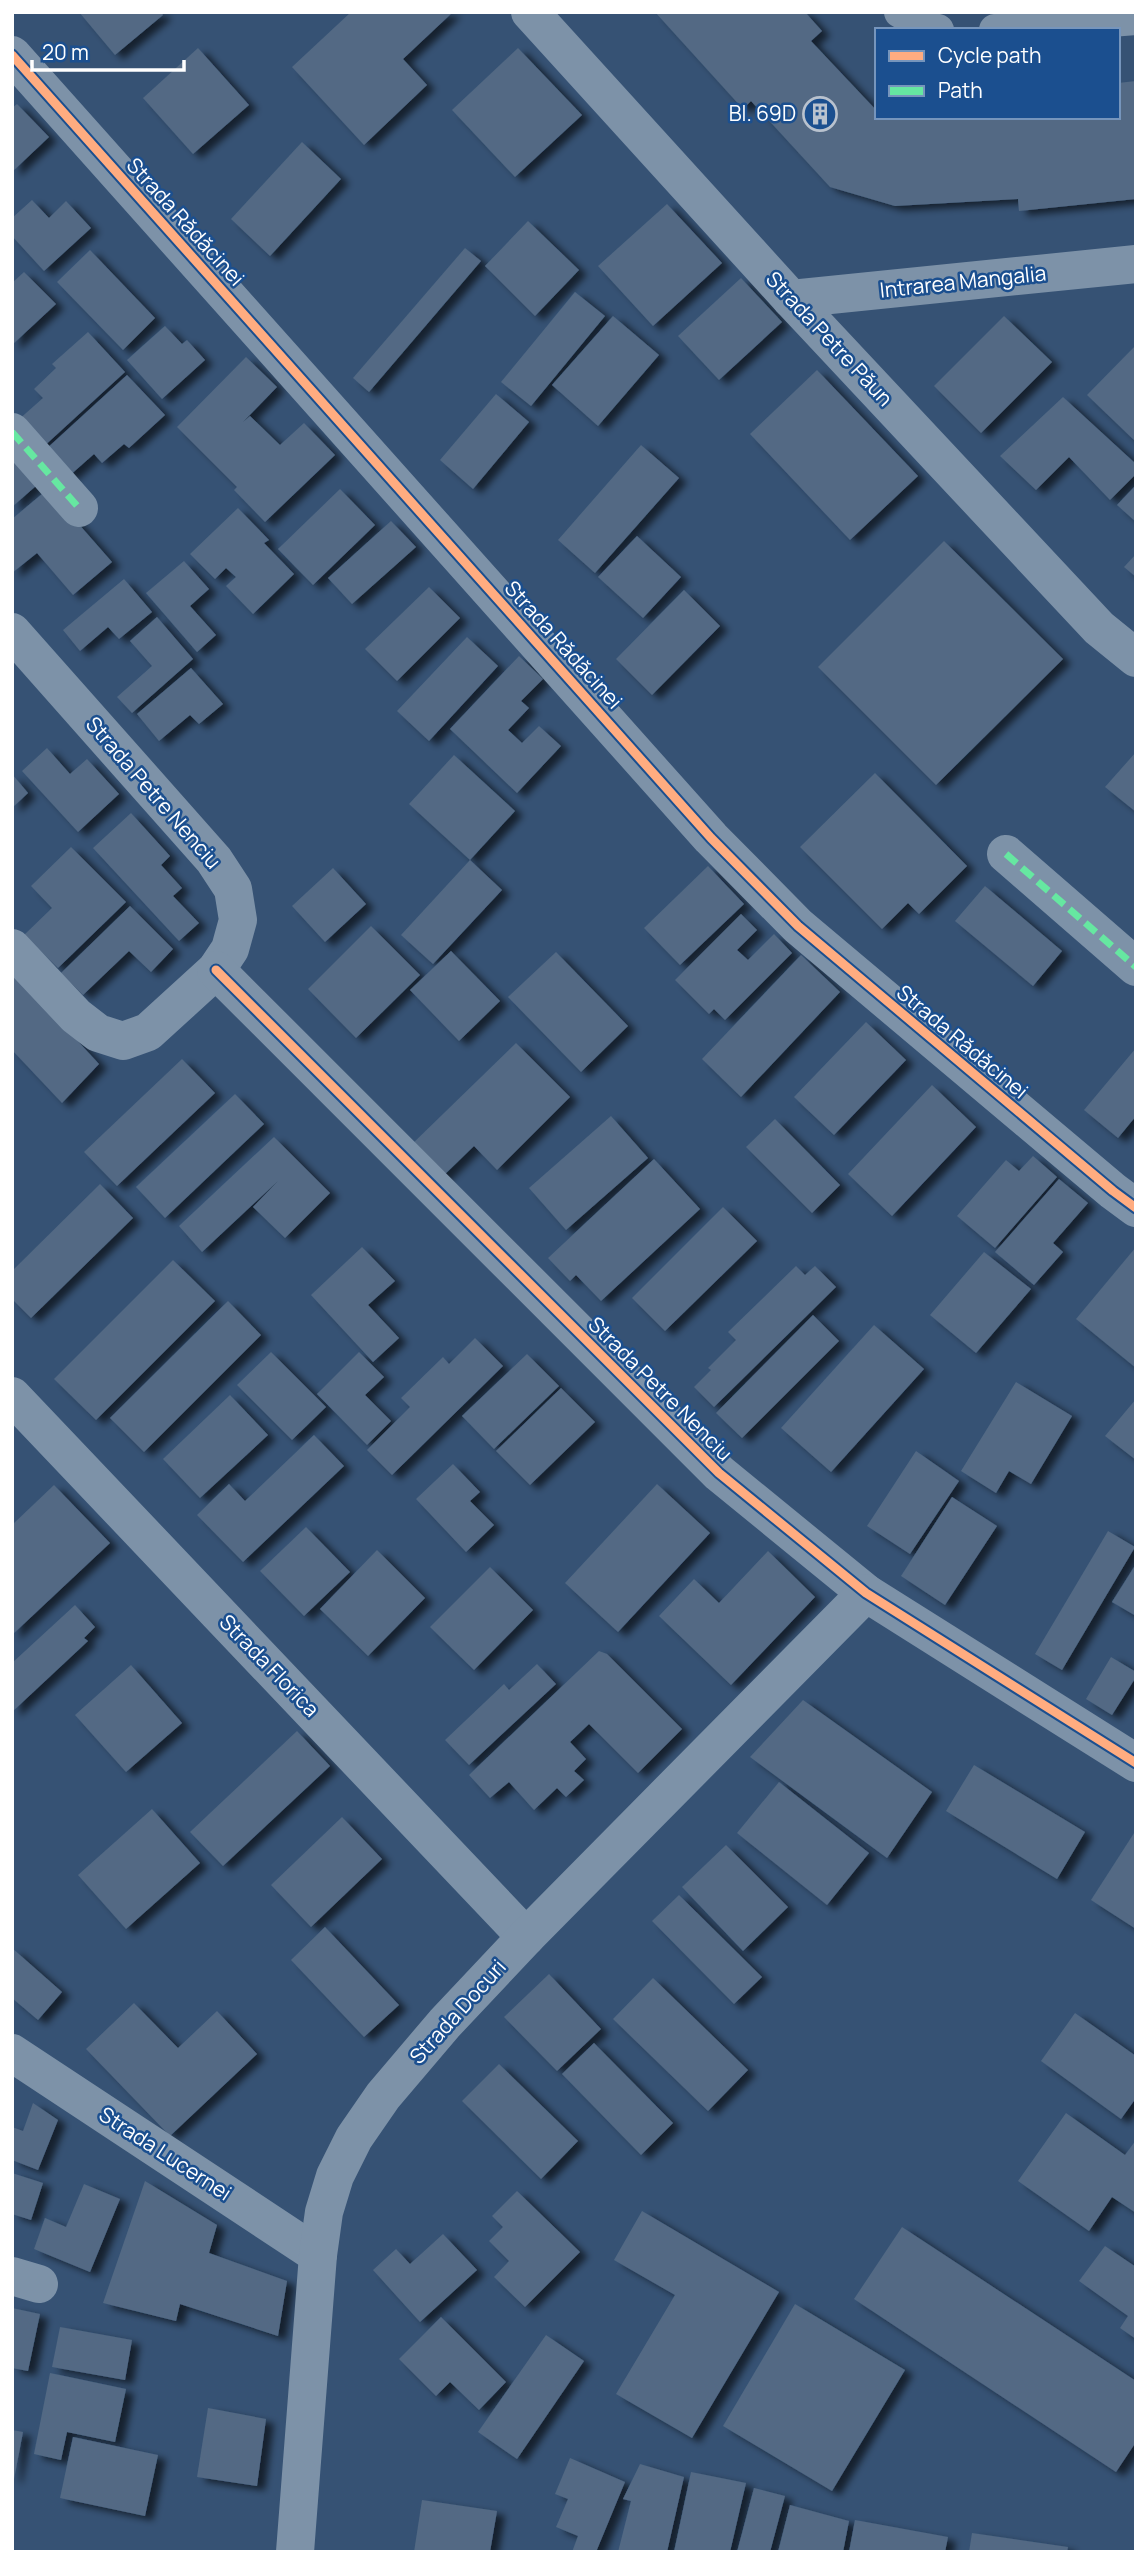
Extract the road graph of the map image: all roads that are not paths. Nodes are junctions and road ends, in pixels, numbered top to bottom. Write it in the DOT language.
graph roads {
  1 [pos="530,12"];
  2 [pos="900,12"];
  3 [pos="1136,19"];
  4 [pos="930,28"];
  5 [pos="1021,28"];
  6 [pos="12,55"];
  7 [pos="1136,264"];
  8 [pos="791,299"];
  9 [pos="12,432"];
  10 [pos="79,508"];
  11 [pos="12,632"];
  12 [pos="1136,658"];
  13 [pos="1006,855"];
  14 [pos="12,948"];
  15 [pos="1136,967"];
  16 [pos="216,970"];
  17 [pos="1136,1208"];
  18 [pos="12,1396"];
  19 [pos="866,1594"];
  20 [pos="1136,1763"];
  21 [pos="526,1937"];
  22 [pos="12,2053"];
  23 [pos="318,2255"];
  24 [pos="295,2552"];
  1 -- 8 [label="street, Strada Petre Păun"];
  2 -- 4 [label="lane"];
  3 -- 5 [label="lane"];
  6 -- 17 [label="street, Strada Rădăcinei"];
  7 -- 8 [label="street, Intrarea Mangalia"];
  8 -- 12 [label="street, Strada Petre Păun"];
  9 -- 10 [label="street"];
  11 -- 16 [label="street, Strada Petre Nenciu"];
  13 -- 15 [label="street"];
  14 -- 16 [label="street"];
  16 -- 19 [label="street, Strada Petre Nenciu"];
  18 -- 21 [label="street, Strada Florica"];
  19 -- 20 [label="street, Strada Petre Nenciu"];
  19 -- 21 [label="street, Strada Docuri"];
  21 -- 23 [label="street, Strada Docuri"];
  22 -- 23 [label="street, Strada Lucernei"];
  23 -- 24 [label="street, Strada Docuri"];
}
